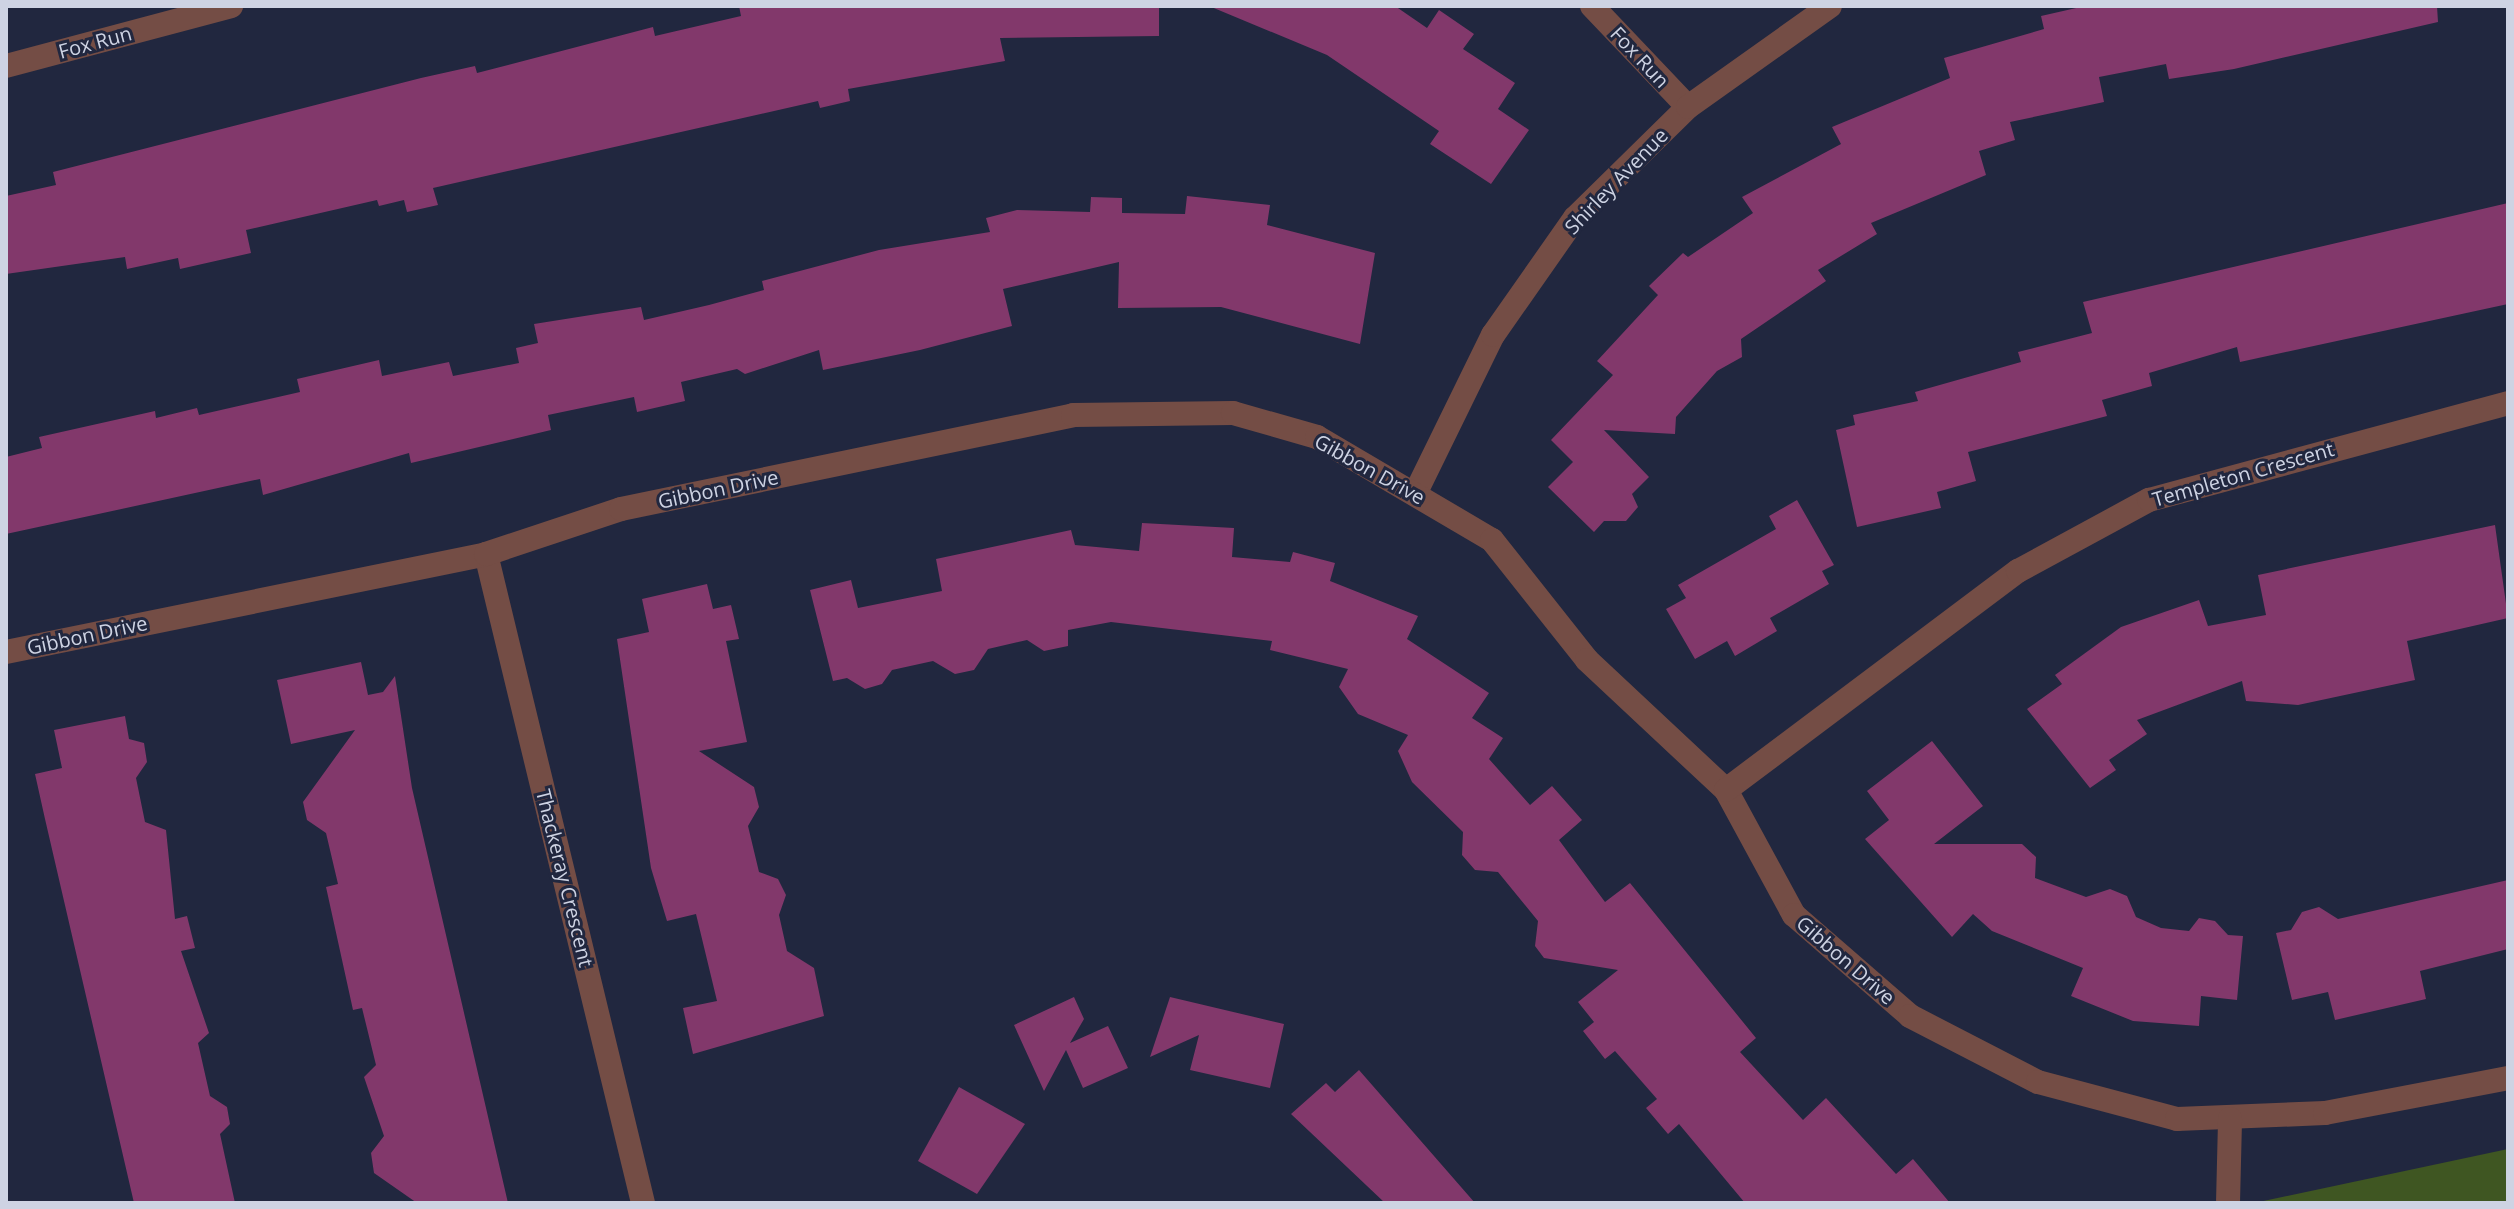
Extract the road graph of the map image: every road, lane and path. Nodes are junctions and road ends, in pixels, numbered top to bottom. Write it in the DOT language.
graph roads {
  1 [pos="231,6"];
  2 [pos="1592,6"];
  3 [pos="1830,6"];
  4 [pos="6,66"];
  5 [pos="1688,107"];
  6 [pos="2508,403"];
  7 [pos="1416,492"];
  8 [pos="486,554"];
  9 [pos="6,652"];
  10 [pos="1726,790"];
  11 [pos="2508,1078"];
  12 [pos="2230,1119"];
  13 [pos="643,1203"];
  14 [pos="2228,1203"];
  1 -- 4 [label="street, Fox Run"];
  2 -- 5 [label="street, Fox Run"];
  3 -- 5 [label="street, Shirley Avenue"];
  5 -- 7 [label="street, Shirley Avenue"];
  6 -- 10 [label="street, Templeton Crescent"];
  7 -- 8 [label="street, Gibbon Drive"];
  7 -- 10 [label="street, Gibbon Drive"];
  8 -- 9 [label="street, Gibbon Drive"];
  8 -- 13 [label="street, Thackeray Crescent"];
  10 -- 12 [label="street, Gibbon Drive"];
  11 -- 12 [label="street, Gibbon Drive"];
  12 -- 14 [label="street"];
}
